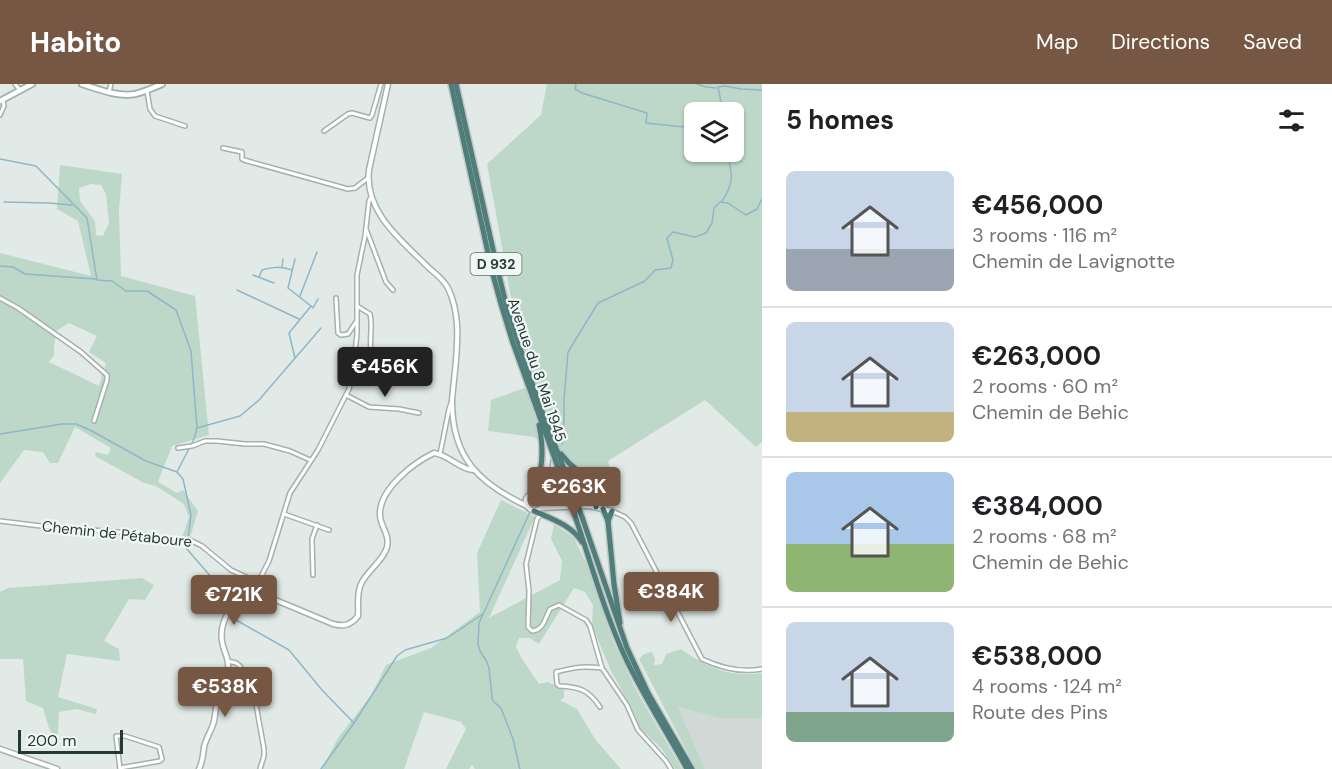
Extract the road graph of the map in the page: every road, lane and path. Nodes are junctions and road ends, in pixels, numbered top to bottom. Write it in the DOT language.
graph roads {
  1 [pos="15,84"];
  2 [pos="32,84"];
  3 [pos="82,84"];
  4 [pos="111,84"];
  5 [pos="162,84"];
  6 [pos="381,84"];
  7 [pos="388,84"];
  8 [pos="451,84"];
  9 [pos="456,84"];
  10 [pos="20,90"];
  11 [pos="147,91"];
  12 [pos="109,92"];
  13 [pos="1,101"];
  14 [pos="0,115"];
  15 [pos="185,126"];
  16 [pos="324,131"];
  17 [pos="223,148"];
  18 [pos="368,178"];
  19 [pos="371,197"];
  20 [pos="366,229"];
  21 [pos="393,290"];
  22 [pos="0,298"];
  23 [pos="336,298"];
  24 [pos="357,306"];
  25 [pos="357,320"];
  26 [pos="397,365"];
  27 [pos="346,395"];
  28 [pos="452,400"];
  29 [pos="536,409"];
  30 [pos="419,413"];
  31 [pos="94,421"];
  32 [pos="178,448"];
  33 [pos="555,451"];
  34 [pos="440,454"];
  35 [pos="310,460"];
  36 [pos="473,470"];
  37 [pos="536,493"];
  38 [pos="526,499"];
  39 [pos="515,500"];
  40 [pos="544,503"];
  41 [pos="596,507"];
  42 [pos="552,508"];
  43 [pos="603,508"];
  44 [pos="531,509"];
  45 [pos="541,511"];
  46 [pos="612,511"];
  47 [pos="284,514"];
  48 [pos="579,518"];
  49 [pos="0,521"];
  50 [pos="609,521"];
  51 [pos="317,525"];
  52 [pos="329,530"];
  53 [pos="586,549"];
  54 [pos="314,575"];
  55 [pos="257,582"];
  56 [pos="252,594"];
  57 [pos="622,636"];
  58 [pos="228,661"];
  59 [pos="602,668"];
  60 [pos="762,669"];
  61 [pos="600,707"];
  62 [pos="0,749"];
  63 [pos="120,768"];
  64 [pos="57,769"];
  65 [pos="199,769"];
  66 [pos="260,769"];
  67 [pos="671,769"];
  68 [pos="687,769"];
  69 [pos="692,769"];
  1 -- 10 [label="street"];
  2 -- 10 [label="main road"];
  3 -- 12 [label="main road"];
  4 -- 12 [label="street"];
  5 -- 11 [label="main road"];
  6 -- 16 [label="street"];
  7 -- 18 [label="street"];
  8 -- 29 [label="highway, Avenue du 8 Mai 1945 / D 932"];
  9 -- 33 [label="highway, Avenue du 8 Mai 1945 / D 932"];
  10 -- 13 [label="main road"];
  11 -- 12 [label="main road"];
  11 -- 15 [label="street"];
  13 -- 14 [label="street"];
  17 -- 18 [label="street"];
  18 -- 19 [label="street"];
  19 -- 20 [label="street"];
  19 -- 28 [label="street"];
  20 -- 21 [label="street"];
  20 -- 24 [label="street"];
  22 -- 31 [label="street"];
  23 -- 25 [label="street"];
  24 -- 25 [label="street"];
  24 -- 26 [label="street"];
  25 -- 27 [label="street"];
  27 -- 30 [label="street"];
  27 -- 35 [label="street"];
  28 -- 34 [label="street"];
  28 -- 36 [label="street"];
  29 -- 33 [label="highway, Avenue du 8 Mai 1945 / D 932"];
  29 -- 37 [label="highway"];
  32 -- 35 [label="street"];
  33 -- 41 [label="highway"];
  33 -- 48 [label="highway, D 932, bridge"];
  34 -- 36 [label="street"];
  34 -- 56 [label="street"];
  35 -- 47 [label="street"];
  36 -- 39 [label="street"];
  37 -- 38 [label="street"];
  37 -- 40 [label="street"];
  38 -- 39 [label="street"];
  38 -- 44 [label="street"];
  39 -- 44 [label="street"];
  40 -- 42 [label="street"];
  40 -- 45 [label="street"];
  41 -- 42 [label="street"];
  41 -- 43 [label="street"];
  42 -- 45 [label="street"];
  43 -- 46 [label="street"];
  43 -- 50 [label="highway"];
  44 -- 45 [label="highway"];
  45 -- 53 [label="highway"];
  45 -- 59 [label="street"];
  46 -- 50 [label="highway"];
  46 -- 60 [label="street"];
  47 -- 51 [label="street"];
  47 -- 55 [label="street"];
  48 -- 53 [label="highway, D 932"];
  48 -- 57 [label="highway, D 932"];
  49 -- 55 [label="street, Chemin de Pétaboure"];
  50 -- 57 [label="highway"];
  51 -- 52 [label="street"];
  51 -- 54 [label="street"];
  53 -- 68 [label="highway, D 932"];
  55 -- 56 [label="street"];
  56 -- 58 [label="street"];
  57 -- 69 [label="highway, D 932"];
  58 -- 65 [label="street"];
  58 -- 66 [label="street"];
  59 -- 61 [label="street"];
  59 -- 67 [label="street"];
  62 -- 64 [label="street"];
  63 -- 63 [label="street"];
}
